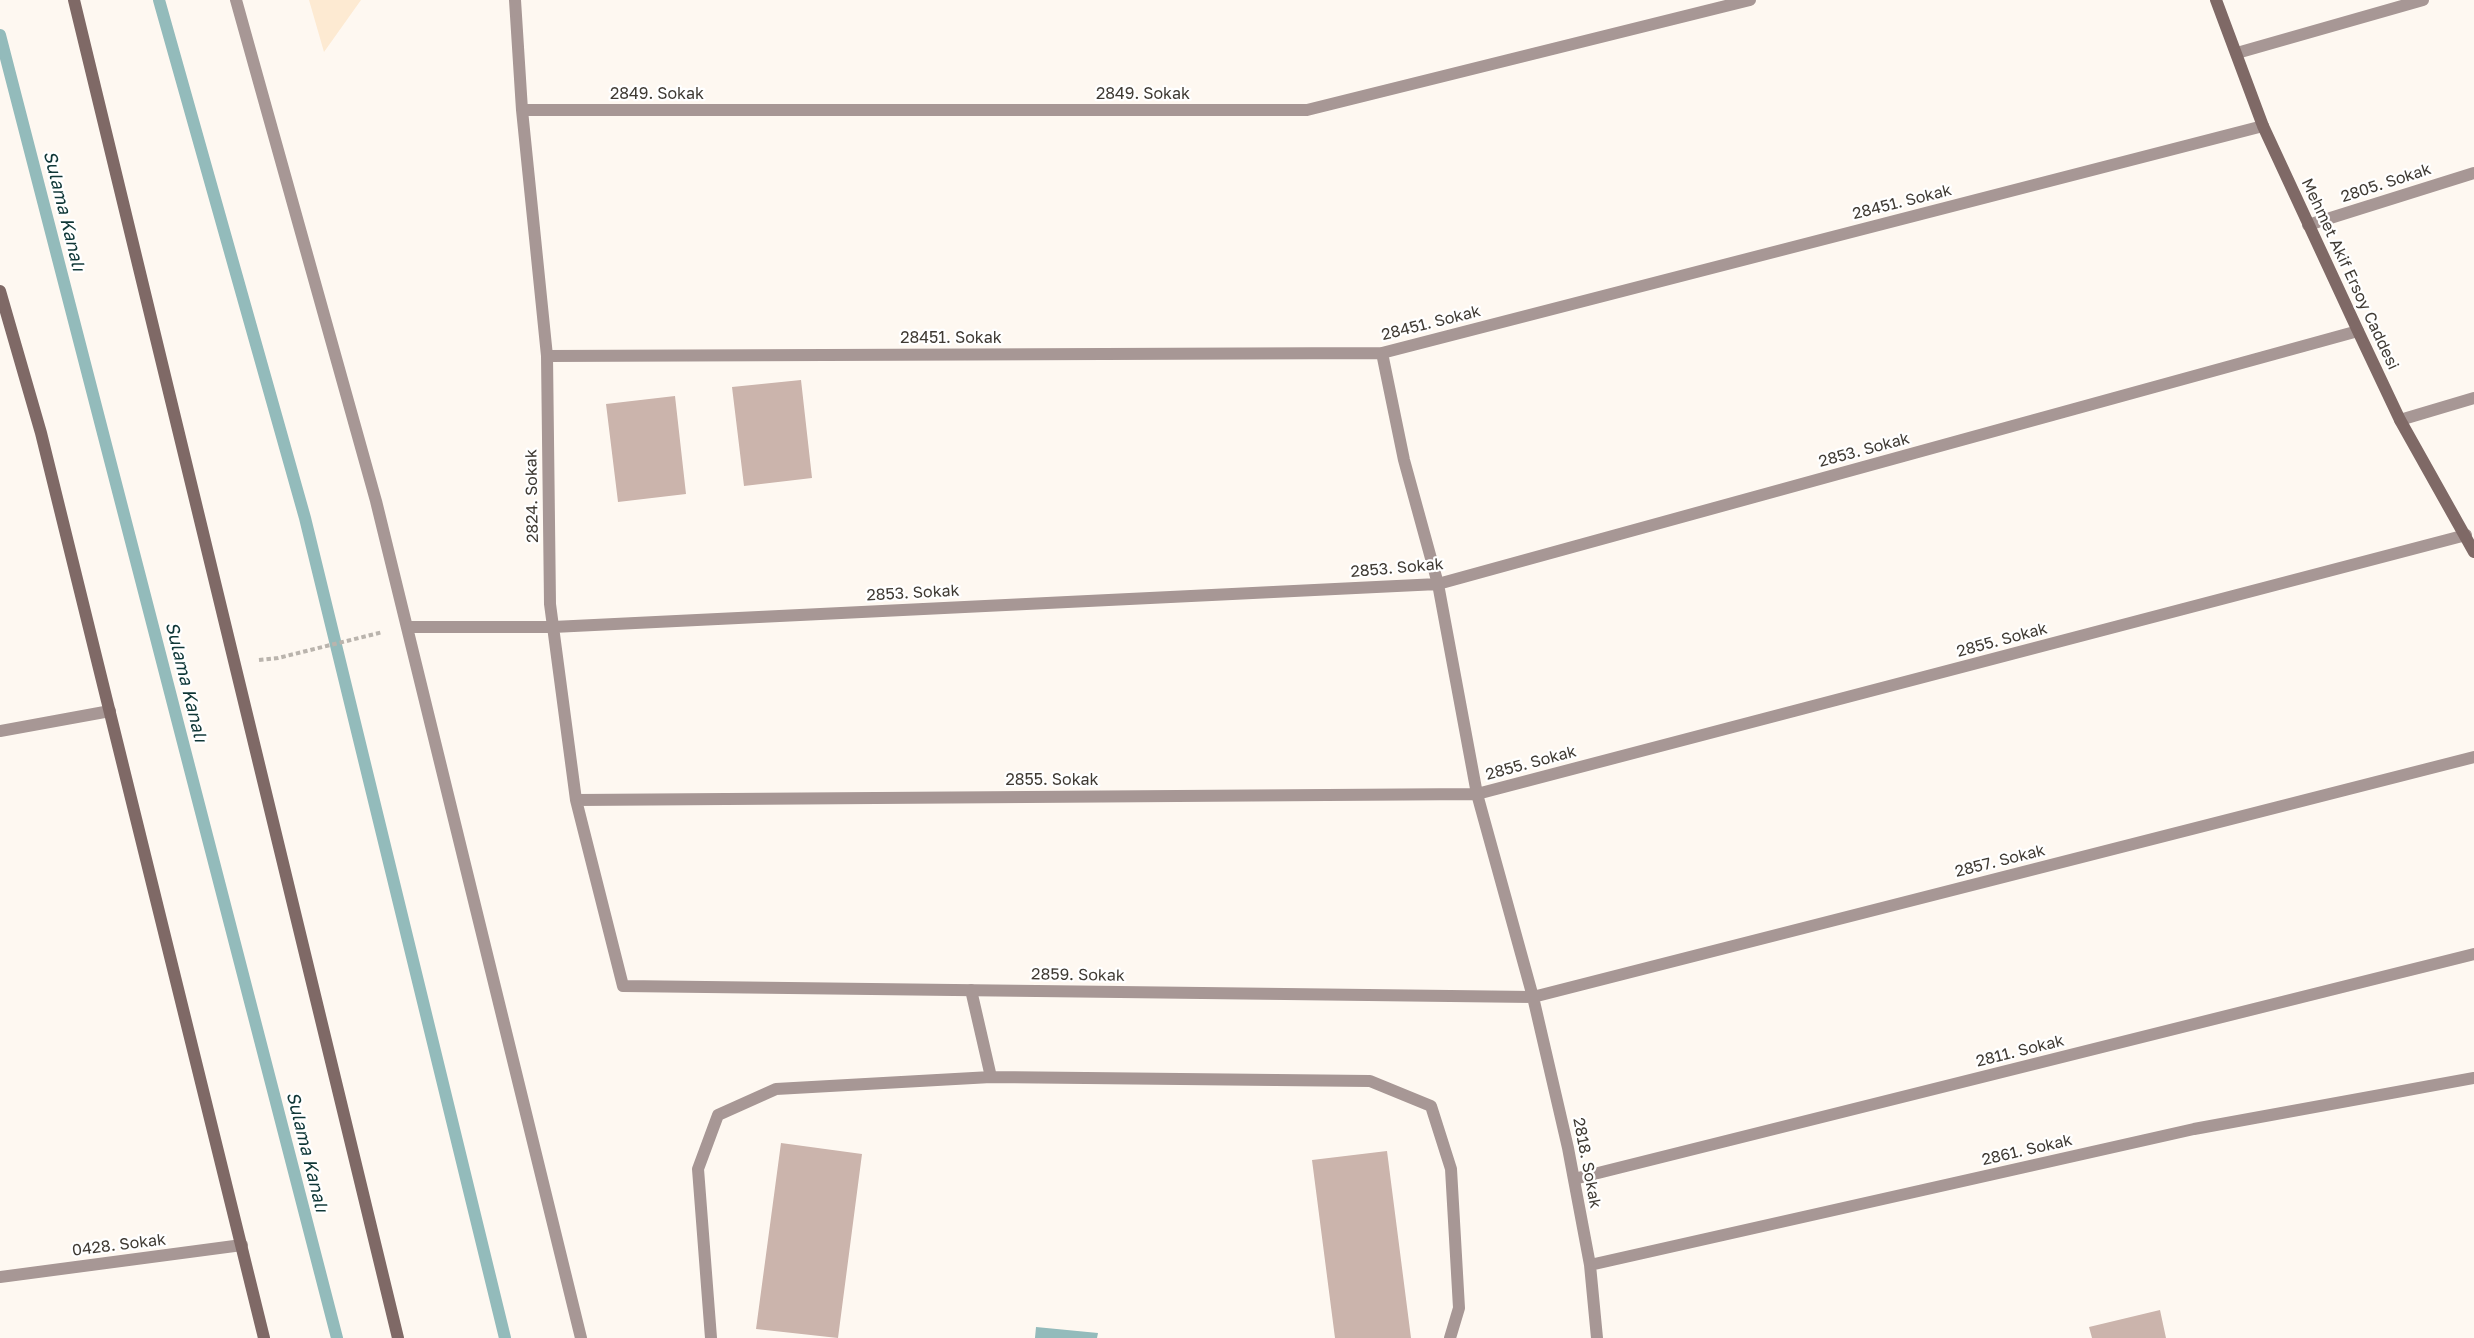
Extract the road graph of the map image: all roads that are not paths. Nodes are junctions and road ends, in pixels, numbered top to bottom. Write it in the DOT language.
graph roads {
  1 [pos="74,0"];
  2 [pos="236,0"];
  3 [pos="515,0"];
  4 [pos="1750,0"];
  5 [pos="2216,0"];
  6 [pos="2423,0"];
  7 [pos="2237,53"];
  8 [pos="522,110"];
  9 [pos="2263,126"];
  10 [pos="2474,173"];
  11 [pos="2308,225"];
  12 [pos="0,291"];
  13 [pos="2358,331"];
  14 [pos="1382,353"];
  15 [pos="547,356"];
  16 [pos="2474,399"];
  17 [pos="2400,420"];
  18 [pos="2466,535"];
  19 [pos="2474,552"];
  20 [pos="1438,584"];
  21 [pos="407,627"];
  22 [pos="553,627"];
  23 [pos="110,711"];
  24 [pos="0,731"];
  25 [pos="2474,757"];
  26 [pos="1477,794"];
  27 [pos="576,800"];
  28 [pos="2474,954"];
  29 [pos="623,986"];
  30 [pos="971,990"];
  31 [pos="1533,997"];
  32 [pos="992,1077"];
  33 [pos="2474,1078"];
  34 [pos="1574,1179"];
  35 [pos="242,1245"];
  36 [pos="1590,1265"];
  37 [pos="0,1277"];
  38 [pos="264,1338"];
  39 [pos="398,1338"];
  40 [pos="581,1338"];
  41 [pos="711,1338"];
  42 [pos="1450,1338"];
  43 [pos="1597,1338"];
  1 -- 39 [label="street"];
  2 -- 21 [label="street"];
  3 -- 8 [label="street, 2824. Sokak"];
  4 -- 8 [label="street, 2849. Sokak"];
  5 -- 7 [label="street, Mehmet Akif Ersoy Caddesi"];
  6 -- 7 [label="street"];
  7 -- 9 [label="street, Mehmet Akif Ersoy Caddesi"];
  8 -- 15 [label="street, 2824. Sokak"];
  9 -- 11 [label="street, Mehmet Akif Ersoy Caddesi"];
  9 -- 14 [label="street, 28451. Sokak"];
  10 -- 11 [label="street, 2805. Sokak"];
  11 -- 13 [label="street, Mehmet Akif Ersoy Caddesi"];
  12 -- 23 [label="street"];
  13 -- 17 [label="street, Mehmet Akif Ersoy Caddesi"];
  13 -- 20 [label="street, 2853. Sokak"];
  14 -- 15 [label="street, 28451. Sokak"];
  14 -- 20 [label="street, 2818. Sokak"];
  15 -- 22 [label="street, 2824. Sokak"];
  16 -- 17 [label="street"];
  17 -- 18 [label="street, Mehmet Akif Ersoy Caddesi"];
  18 -- 19 [label="street, Mehmet Akif Ersoy Caddesi"];
  18 -- 26 [label="street, 2855. Sokak"];
  20 -- 22 [label="street, 2853. Sokak"];
  20 -- 26 [label="street, 2818. Sokak"];
  21 -- 22 [label="street, 2853. Sokak"];
  21 -- 40 [label="street"];
  22 -- 27 [label="street, 2824. Sokak"];
  23 -- 24 [label="street"];
  23 -- 35 [label="street"];
  25 -- 31 [label="street, 2857. Sokak"];
  26 -- 27 [label="street, 2855. Sokak"];
  26 -- 31 [label="street, 2818. Sokak"];
  27 -- 29 [label="street, 2824. Sokak"];
  28 -- 34 [label="street, 2811. Sokak"];
  29 -- 30 [label="street, 2859. Sokak"];
  30 -- 31 [label="street, 2859. Sokak"];
  30 -- 32 [label="street"];
  31 -- 34 [label="street, 2818. Sokak"];
  32 -- 41 [label="street"];
  32 -- 42 [label="street"];
  33 -- 36 [label="street, 2861. Sokak"];
  34 -- 36 [label="street, 2818. Sokak"];
  35 -- 37 [label="street, 0428. Sokak"];
  35 -- 38 [label="street"];
  36 -- 43 [label="street, 2818. Sokak"];
}
